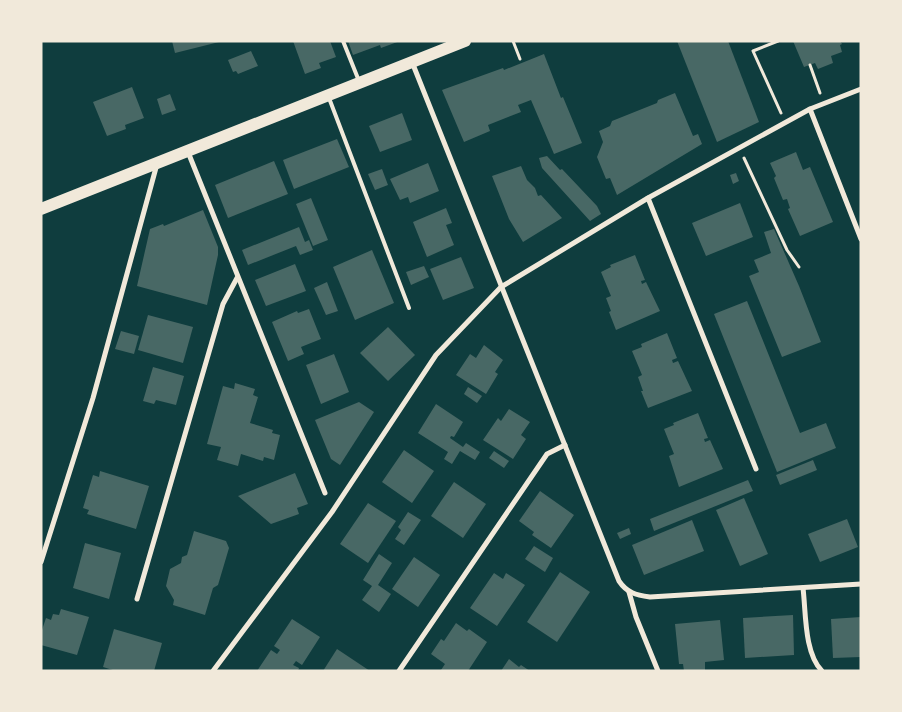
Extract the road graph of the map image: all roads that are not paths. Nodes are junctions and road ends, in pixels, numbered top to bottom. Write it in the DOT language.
graph roads {
  1 [pos="343,41"];
  2 [pos="465,41"];
  3 [pos="412,62"];
  4 [pos="359,83"];
  5 [pos="861,89"];
  6 [pos="328,96"];
  7 [pos="810,109"];
  8 [pos="188,151"];
  9 [pos="158,163"];
  10 [pos="648,198"];
  11 [pos="41,209"];
  12 [pos="861,239"];
  13 [pos="237,278"];
  14 [pos="501,287"];
  15 [pos="409,308"];
  16 [pos="565,445"];
  17 [pos="756,469"];
  18 [pos="325,493"];
  19 [pos="41,562"];
  20 [pos="861,584"];
  21 [pos="803,588"];
  22 [pos="629,592"];
  23 [pos="137,598"];
  24 [pos="214,670"];
  25 [pos="399,671"];
  26 [pos="658,671"];
  27 [pos="822,671"];
  1 -- 4 [label="lane"];
  2 -- 3 [label="main road"];
  3 -- 4 [label="main road"];
  3 -- 14 [label="street"];
  4 -- 6 [label="main road"];
  5 -- 7 [label="street"];
  6 -- 8 [label="main road"];
  6 -- 15 [label="lane"];
  7 -- 10 [label="street"];
  7 -- 12 [label="street"];
  8 -- 9 [label="main road"];
  8 -- 13 [label="street"];
  9 -- 11 [label="main road"];
  9 -- 19 [label="street"];
  10 -- 14 [label="street"];
  10 -- 17 [label="street"];
  13 -- 18 [label="street"];
  13 -- 23 [label="street"];
  14 -- 16 [label="street"];
  14 -- 24 [label="street"];
  16 -- 22 [label="street"];
  16 -- 25 [label="street"];
  20 -- 21 [label="street"];
  21 -- 22 [label="street"];
  21 -- 27 [label="street"];
  22 -- 26 [label="street"];
}
